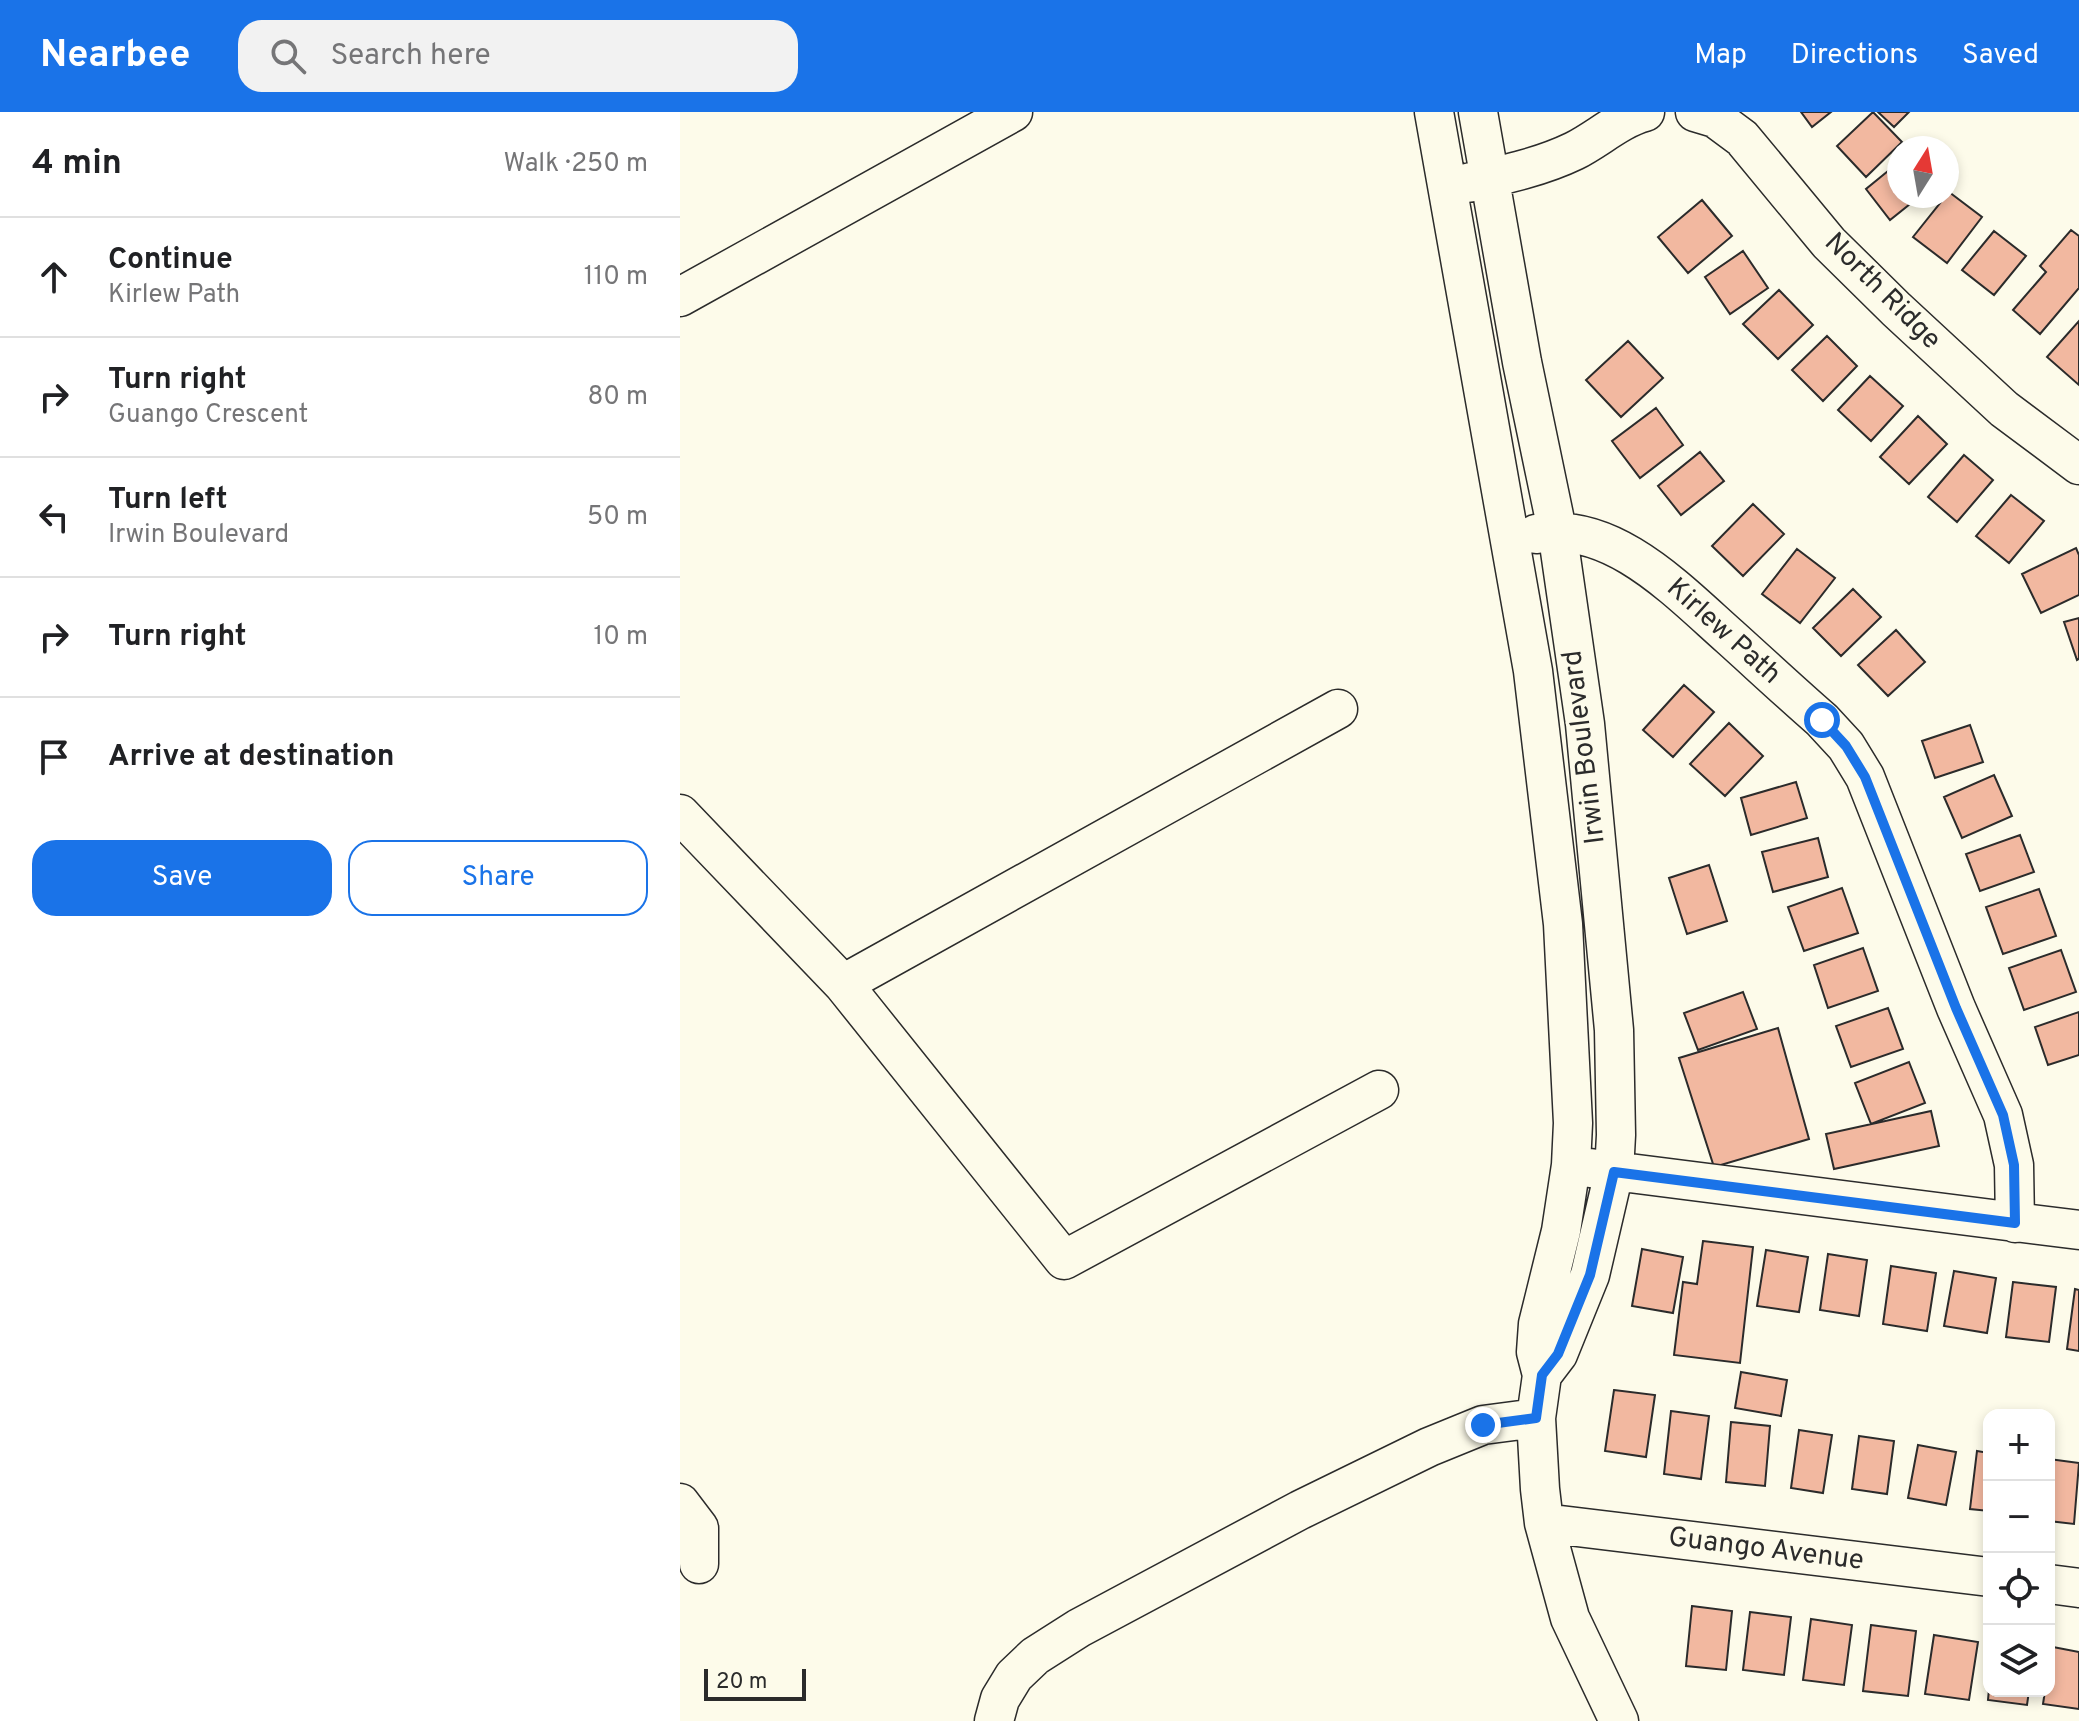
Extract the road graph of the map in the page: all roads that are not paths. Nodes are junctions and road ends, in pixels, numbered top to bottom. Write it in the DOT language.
graph roads {
  1 [pos="1013,112"];
  2 [pos="1434,112"];
  3 [pos="1478,112"];
  4 [pos="1645,112"];
  5 [pos="1695,112"];
  6 [pos="1492,177"];
  7 [pos="1449,187"];
  8 [pos="686,281"];
  9 [pos="2079,465"];
  10 [pos="1557,530"];
  11 [pos="1509,539"];
  12 [pos="1338,709"];
  13 [pos="680,814"];
  14 [pos="843,984"];
  15 [pos="1379,1090"];
  16 [pos="1571,1165"];
  17 [pos="1614,1172"];
  18 [pos="2015,1223"];
  19 [pos="2079,1230"];
  20 [pos="1542,1375"];
  21 [pos="1536,1418"];
  22 [pos="680,1503"];
  23 [pos="1544,1523"];
  24 [pos="699,1564"];
  25 [pos="1983,1576"];
  26 [pos="2055,1585"];
  27 [pos="2079,1588"];
  28 [pos="994,1721"];
  29 [pos="1619,1721"];
  1 -- 8 [label="street"];
  2 -- 7 [label="street, Irwin Boulevard"];
  3 -- 6 [label="street, Irwin Boulevard"];
  4 -- 6 [label="street"];
  5 -- 9 [label="street, North Ridge"];
  6 -- 7 [label="street"];
  6 -- 10 [label="street, Irwin Boulevard"];
  7 -- 11 [label="street, Irwin Boulevard"];
  10 -- 11 [label="street, Kirlew Path"];
  10 -- 17 [label="street, Irwin Boulevard"];
  10 -- 18 [label="street, Kirlew Path"];
  11 -- 16 [label="street, Irwin Boulevard"];
  12 -- 14 [label="street"];
  13 -- 14 [label="street"];
  14 -- 15 [label="street"];
  16 -- 17 [label="street"];
  16 -- 20 [label="street, Irwin Boulevard"];
  17 -- 18 [label="street"];
  17 -- 20 [label="street, Irwin Boulevard"];
  18 -- 19 [label="street"];
  20 -- 21 [label="street, Irwin Boulevard"];
  21 -- 23 [label="street, Irwin Boulevard"];
  21 -- 28 [label="street"];
  22 -- 24 [label="street"];
  23 -- 25 [label="street, Guango Avenue"];
  23 -- 29 [label="street, Irwin Boulevard"];
  26 -- 27 [label="street"];
}
